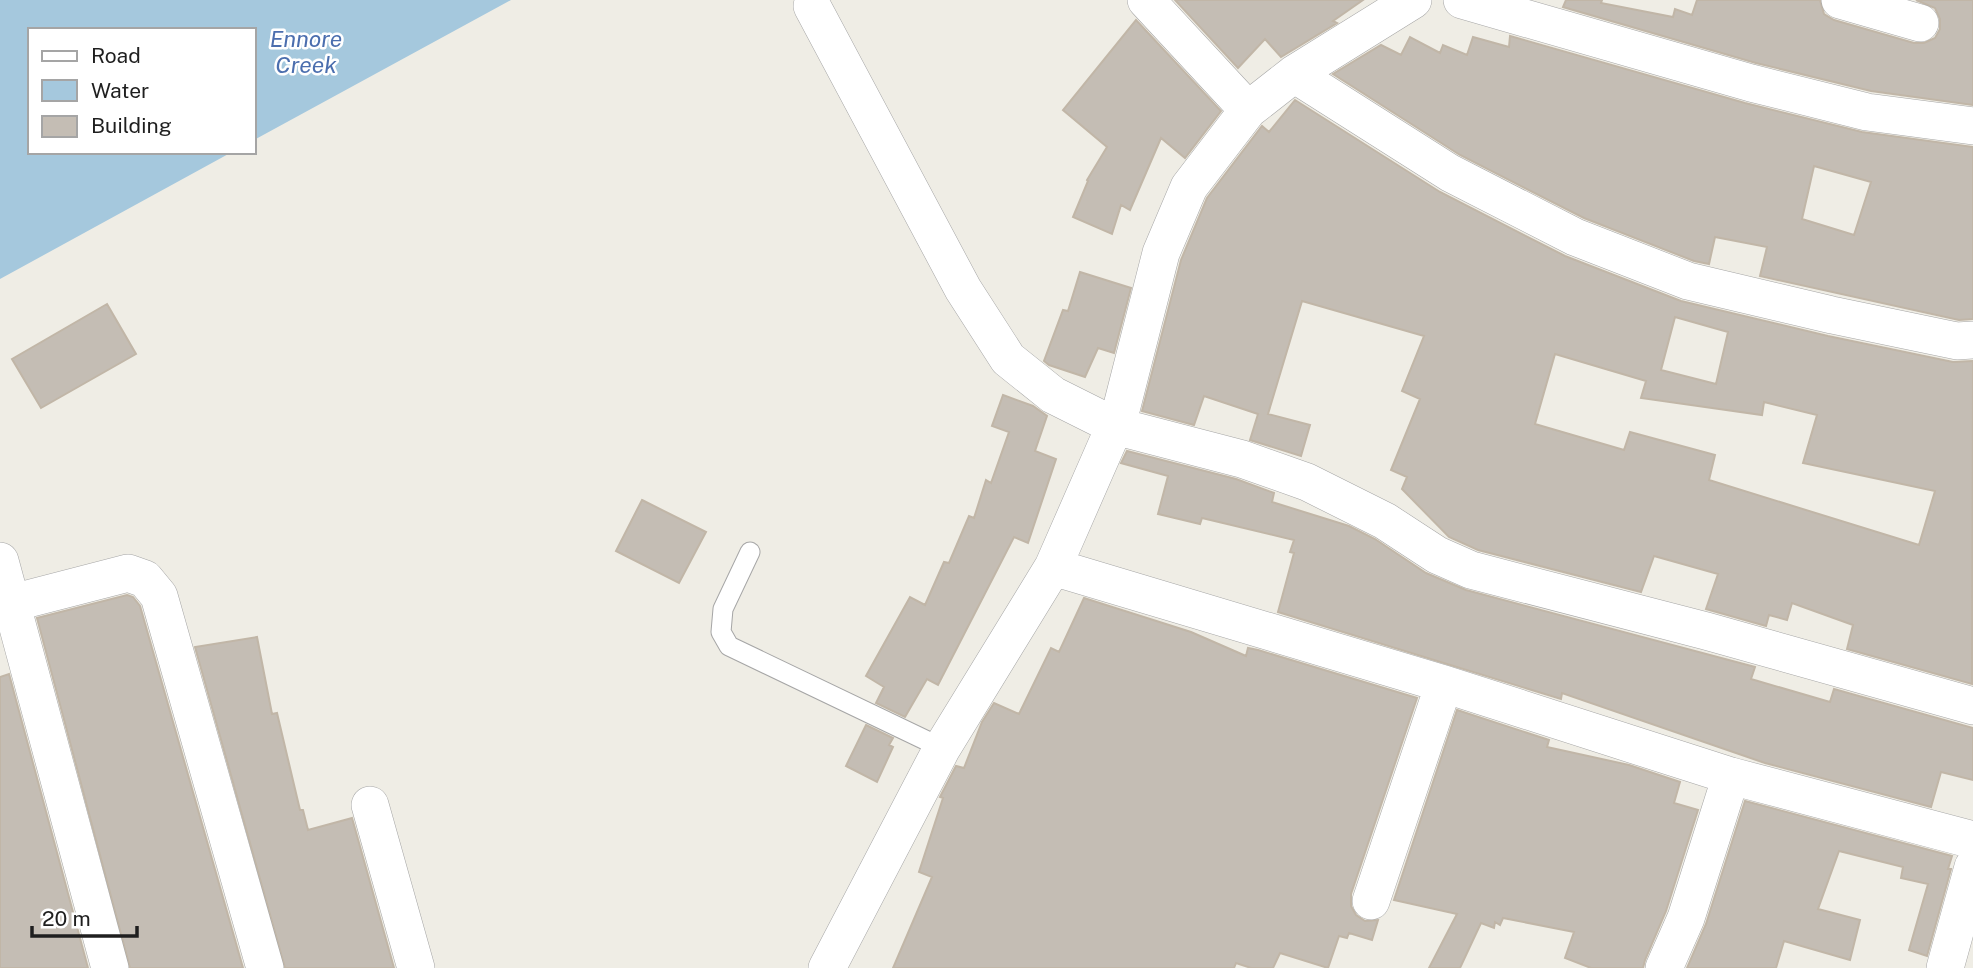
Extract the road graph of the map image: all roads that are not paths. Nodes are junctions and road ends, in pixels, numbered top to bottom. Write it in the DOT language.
graph roads {
  1 [pos="1146,0"];
  2 [pos="1413,0"];
  3 [pos="1462,0"];
  4 [pos="1840,0"];
  5 [pos="812,6"];
  6 [pos="1920,23"];
  7 [pos="1294,74"];
  8 [pos="1248,110"];
  9 [pos="1973,126"];
  10 [pos="1973,340"];
  11 [pos="1115,426"];
  12 [pos="750,552"];
  13 [pos="0,561"];
  14 [pos="1053,567"];
  15 [pos="5,606"];
  16 [pos="1444,684"];
  17 [pos="1973,706"];
  18 [pos="942,748"];
  19 [pos="1731,776"];
  20 [pos="370,805"];
  21 [pos="1973,840"];
  22 [pos="1973,867"];
  23 [pos="1371,901"];
  24 [pos="110,968"];
  25 [pos="265,968"];
  26 [pos="416,968"];
  27 [pos="827,968"];
  28 [pos="1664,968"];
  29 [pos="1945,968"];
  1 -- 8 [label="street"];
  2 -- 7 [label="street"];
  3 -- 9 [label="street"];
  4 -- 6 [label="street"];
  5 -- 11 [label="street"];
  7 -- 8 [label="street"];
  7 -- 10 [label="street"];
  8 -- 11 [label="street"];
  11 -- 14 [label="street"];
  11 -- 17 [label="street"];
  12 -- 18 [label="lane"];
  13 -- 15 [label="street"];
  14 -- 16 [label="street"];
  14 -- 18 [label="street"];
  15 -- 24 [label="street"];
  15 -- 25 [label="street"];
  16 -- 19 [label="street"];
  16 -- 23 [label="street"];
  18 -- 27 [label="street"];
  19 -- 21 [label="street"];
  19 -- 28 [label="street"];
  20 -- 26 [label="street"];
  22 -- 29 [label="street"];
}
